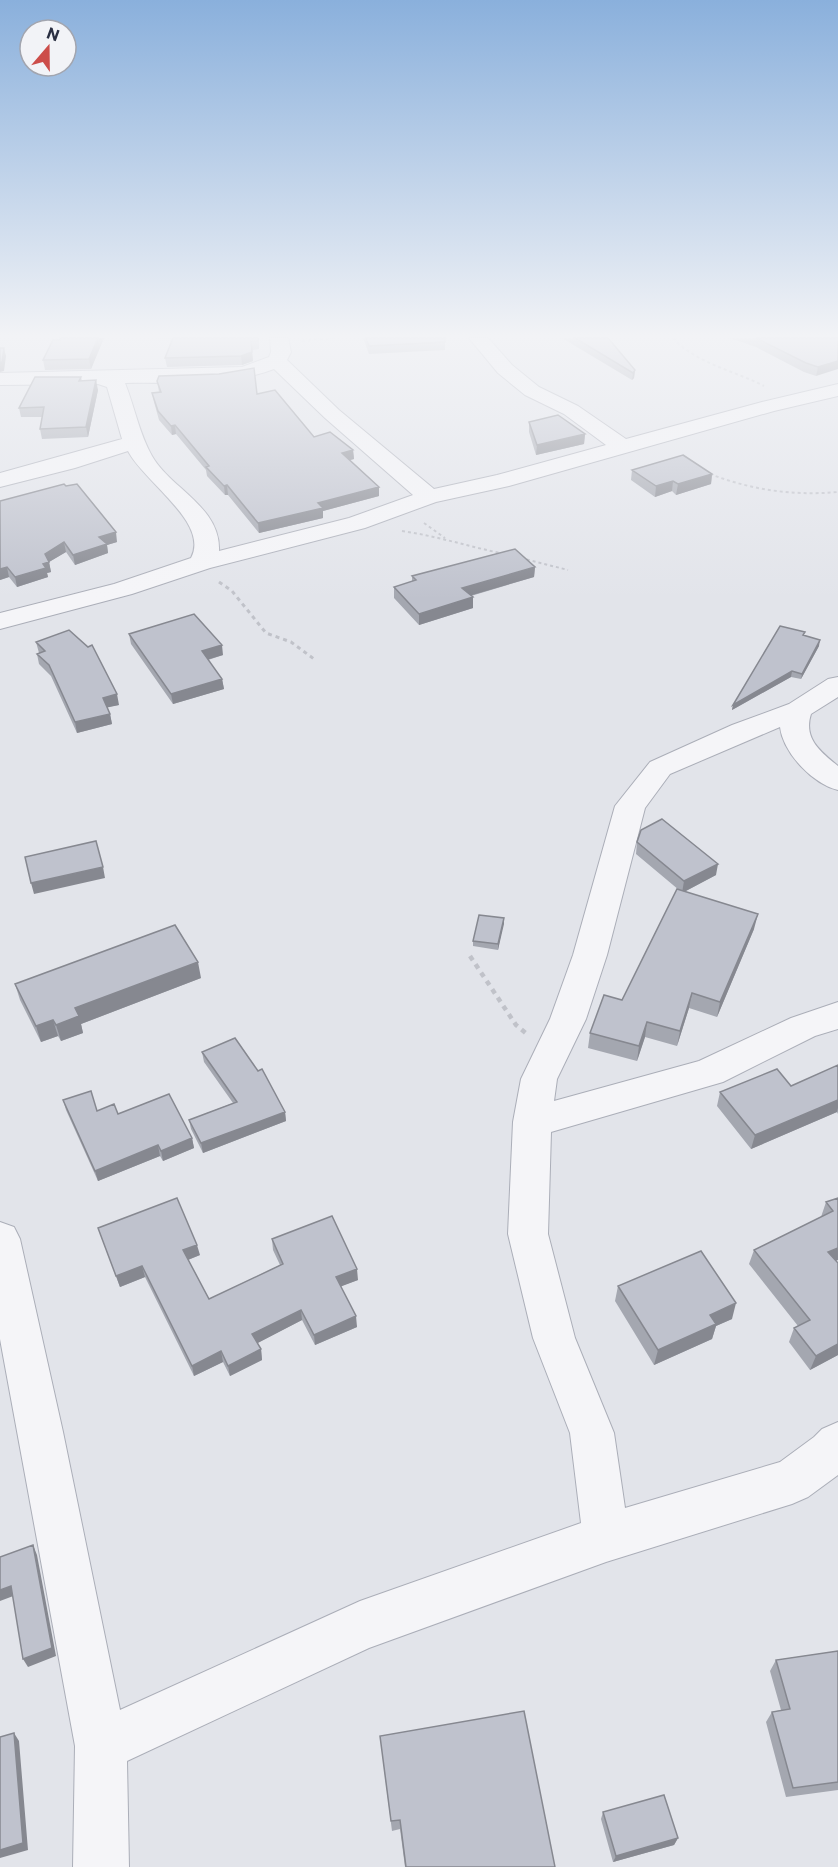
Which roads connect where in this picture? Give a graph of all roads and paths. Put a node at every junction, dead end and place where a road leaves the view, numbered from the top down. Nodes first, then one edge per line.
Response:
1 (129, 425) edge
2 (344, 425) edge
3 (592, 425) edge
4 (699, 425) edge
5 (134, 441) junction
6 (622, 446) junction
7 (0, 472) edge
8 (25, 472) junction
9 (707, 474) edge
10 (0, 480) edge
11 (838, 492) edge
12 (429, 497) junction
13 (354, 524) junction
14 (509, 555) edge
15 (518, 557) edge
16 (568, 570) dead end
17 (207, 572) junction
18 (0, 621) edge
19 (314, 659) dead end
20 (838, 684) edge
21 (799, 710) junction
22 (838, 781) edge
23 (470, 956) dead end
24 (838, 1015) edge
25 (550, 1055) junction
26 (532, 1122) junction
27 (0, 1239) edge
28 (6, 1296) edge
29 (838, 1444) edge
30 (606, 1538) junction
31 (100, 1746) junction
32 (101, 1867) edge

1 - 5 street
2 - 12 street
3 - 6 street
4 - 6 street
5 - 8 street
5 - 17 street
6 - 12 street
7 - 8 street
8 - 10 street
9 - 11 path
12 - 13 street
13 - 14 path
13 - 17 street
15 - 16 path
17 - 18 street
17 - 19 path
20 - 21 street
21 - 22 street
21 - 25 street
23 - 25 path
24 - 26 street
25 - 26 street
26 - 30 street
27 - 28 street
28 - 31 street
29 - 30 street
30 - 31 street
31 - 32 street

